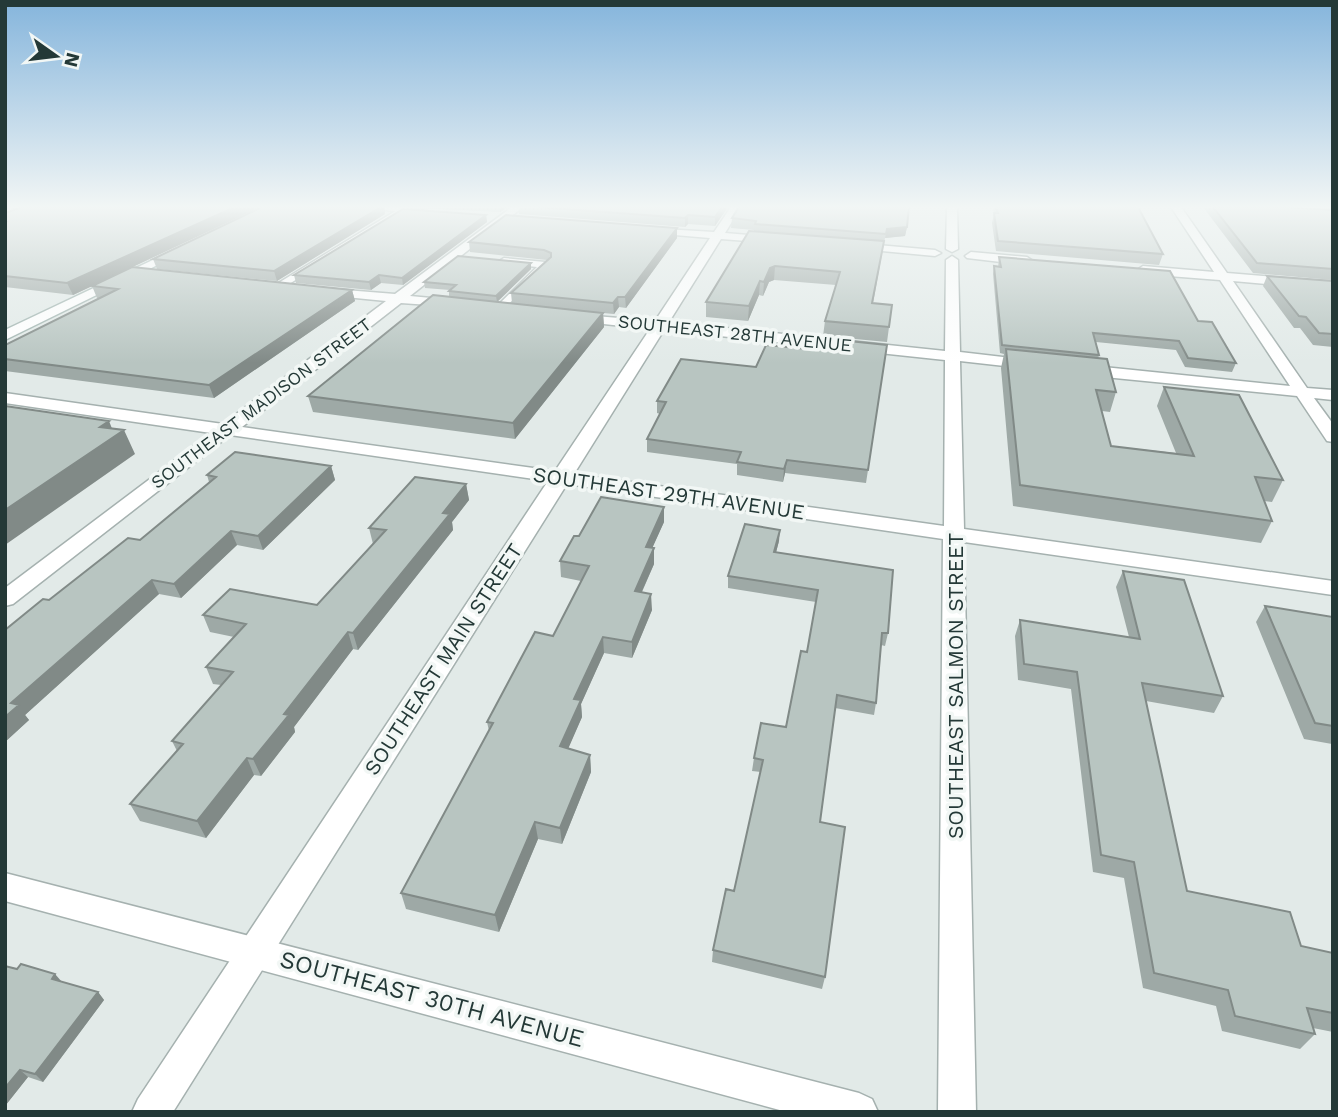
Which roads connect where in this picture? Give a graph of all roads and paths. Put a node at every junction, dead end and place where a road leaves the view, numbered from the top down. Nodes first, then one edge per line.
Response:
1 (163, 259) edge
2 (317, 259) edge
3 (449, 259) edge
4 (702, 259) edge
5 (953, 259) edge
6 (1015, 259) edge
7 (1211, 259) edge
8 (498, 260) edge
9 (1038, 261) edge
10 (1136, 269) edge
11 (136, 272) junction
12 (162, 275) edge
13 (1223, 276) junction
14 (271, 286) joint
15 (1333, 286) edge
16 (398, 299) junction
17 (487, 308) junction
18 (526, 312) edge
19 (567, 316) edge
20 (659, 326) junction
21 (5, 336) edge
22 (953, 356) junction
23 (1303, 392) junction
24 (1333, 396) edge
25 (5, 398) edge
26 (224, 431) junction
27 (1333, 437) edge
28 (560, 478) junction
29 (954, 534) junction
30 (1333, 588) edge
31 (5, 599) edge
32 (5, 887) edge
33 (253, 953) junction
34 (150, 1112) edge
35 (859, 1112) edge
36 (957, 1112) edge

1 - 11 street
2 - 14 lane
3 - 16 street, SOUTHEAST MADISON STREET
4 - 20 street, SOUTHEAST MAIN STREET
5 - 22 street, SOUTHEAST SALMON STREET
6 - 9 street
7 - 13 street
8 - 17 lane
10 - 13 street
11 - 12 street
11 - 21 street
13 - 15 street
13 - 23 street
14 - 16 street
16 - 17 street
16 - 26 street, SOUTHEAST MADISON STREET
17 - 18 street
19 - 20 street, SOUTHEAST 28TH AVENUE
20 - 22 street, SOUTHEAST 28TH AVENUE
20 - 28 street, SOUTHEAST MAIN STREET
22 - 23 street, SOUTHEAST 28TH AVENUE
22 - 29 street, SOUTHEAST SALMON STREET
23 - 24 street, SOUTHEAST 28TH AVENUE
23 - 27 street
25 - 26 street, SOUTHEAST 29TH AVENUE
26 - 28 street, SOUTHEAST 29TH AVENUE
26 - 31 street, SOUTHEAST MADISON STREET
28 - 29 street, SOUTHEAST 29TH AVENUE
28 - 33 street, SOUTHEAST MAIN STREET
29 - 30 street, SOUTHEAST 29TH AVENUE
29 - 36 street, SOUTHEAST SALMON STREET
32 - 33 street, SOUTHEAST 30TH AVENUE
33 - 34 street, SOUTHEAST MAIN STREET
33 - 35 street, SOUTHEAST 30TH AVENUE

